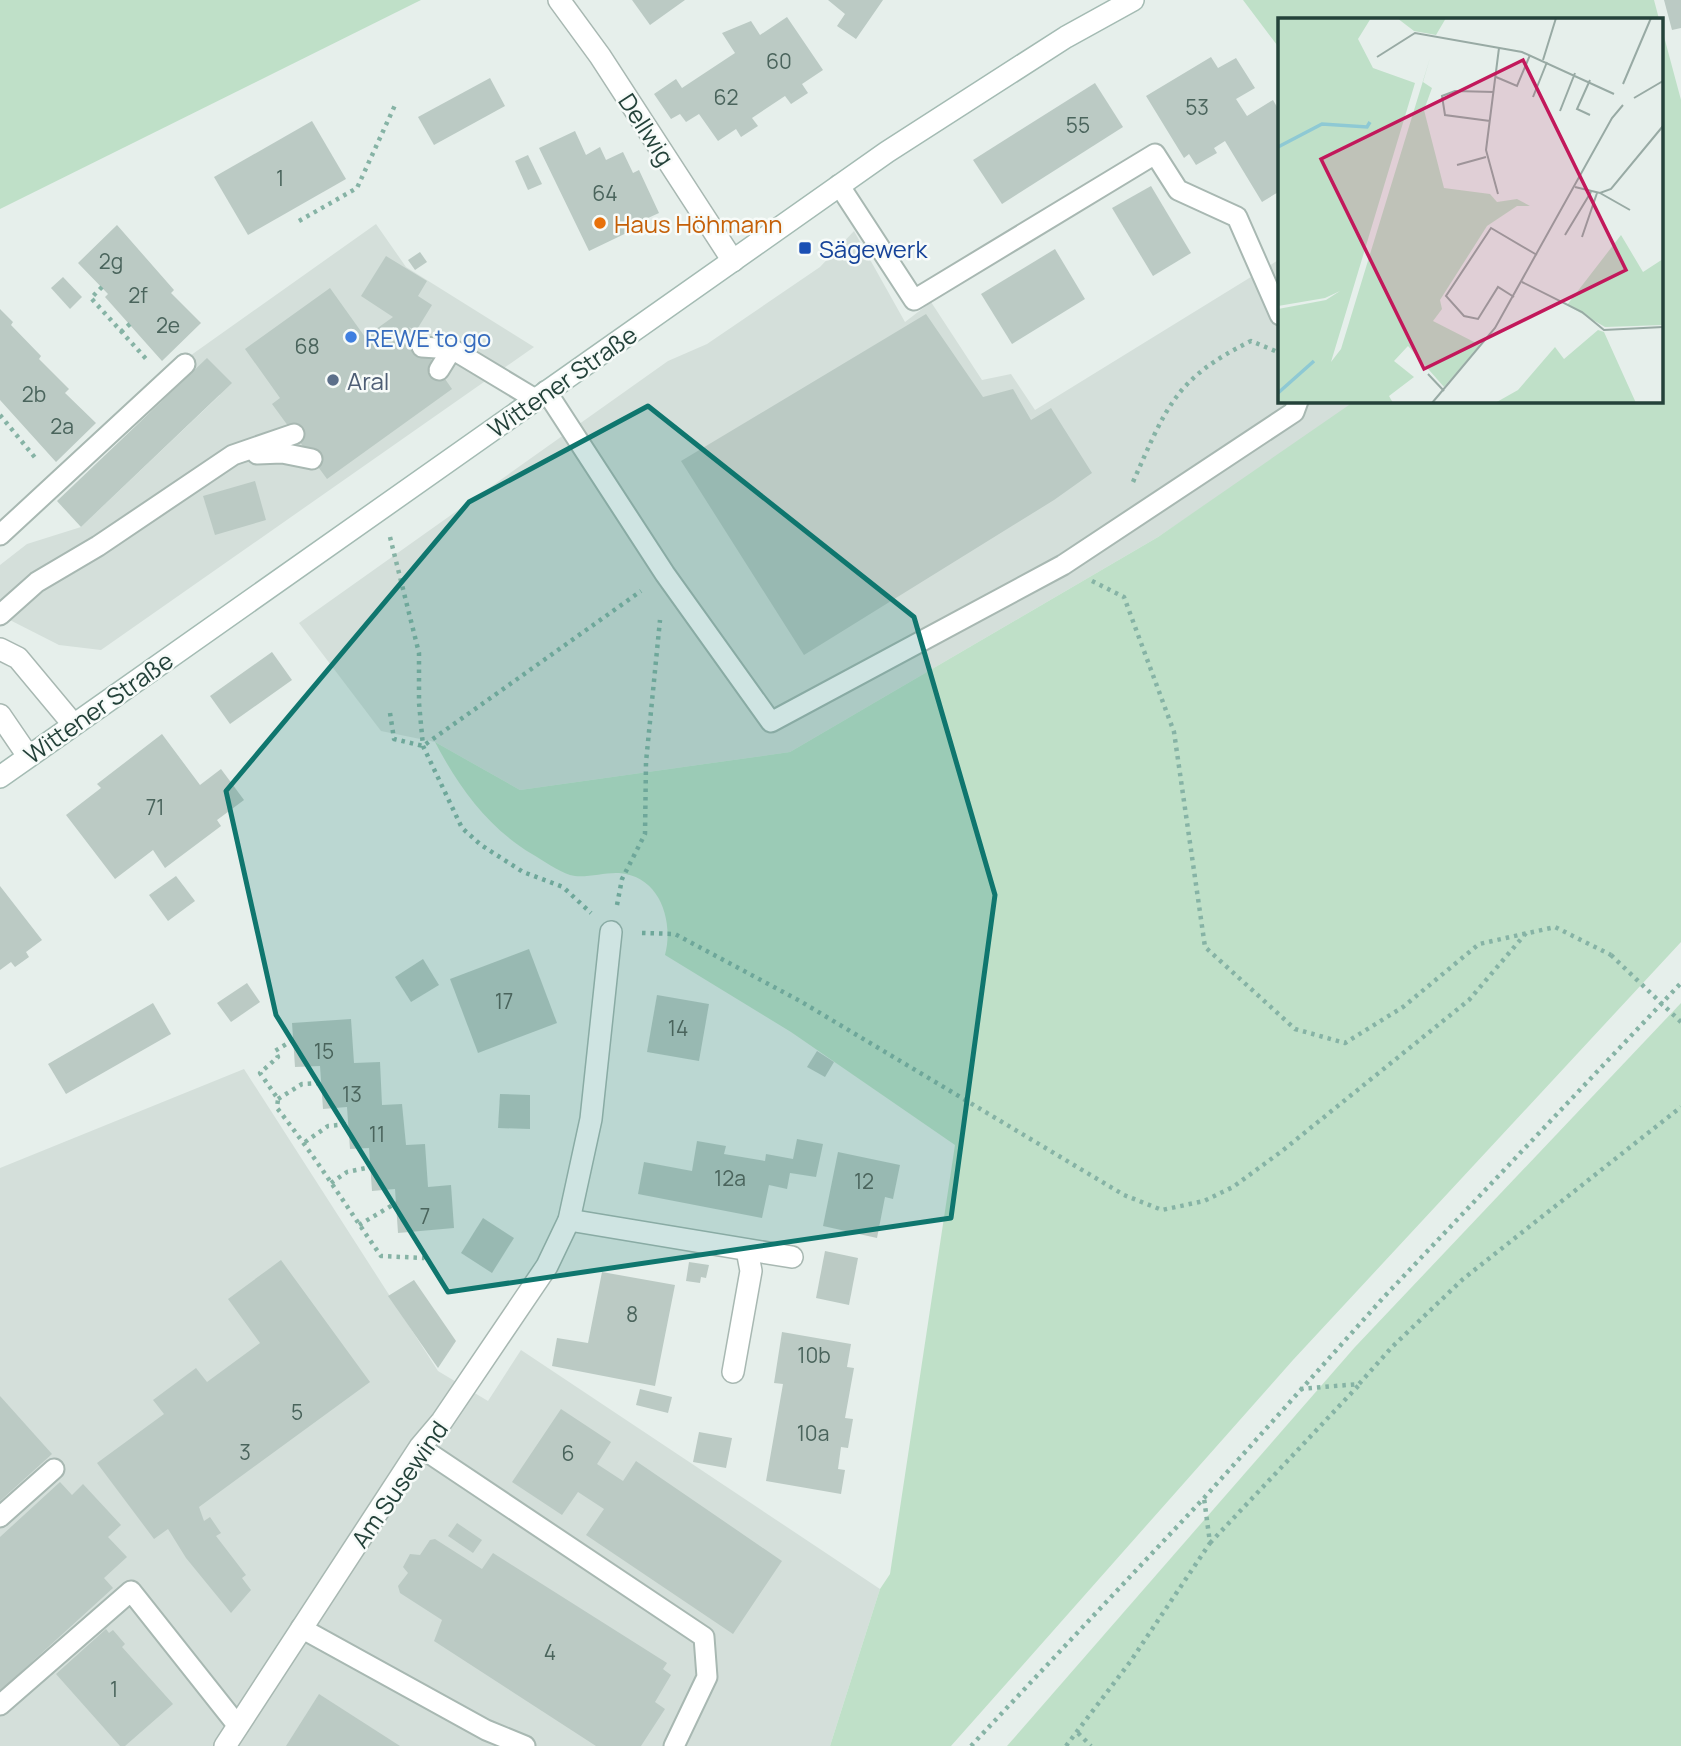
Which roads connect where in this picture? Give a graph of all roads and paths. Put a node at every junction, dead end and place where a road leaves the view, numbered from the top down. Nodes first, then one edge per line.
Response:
1 (559, 0) edge
2 (1133, 0) edge
3 (396, 103) dead end
4 (839, 185) junction
5 (299, 221) dead end
6 (733, 261) junction
7 (102, 287) dead end
8 (1278, 310) edge
9 (131, 323) dead end
10 (121, 332) junction
11 (422, 347) dead end
12 (452, 349) junction
13 (1278, 352) edge
14 (185, 364) dead end
15 (439, 370) dead end
16 (167, 381) junction
17 (540, 395) junction
18 (1298, 402) edge
19 (0, 415) edge
20 (294, 434) dead end
21 (233, 455) junction
22 (312, 459) dead end
23 (56, 483) junction
24 (1131, 487) dead end
25 (382, 508) junction
26 (0, 535) edge
27 (1063, 565) junction
28 (665, 574) junction
29 (0, 615) edge
30 (0, 649) edge
31 (390, 713) dead end
32 (0, 715) edge
33 (73, 724) junction
34 (423, 746) junction
35 (28, 756) junction
36 (0, 776) edge
37 (611, 932) junction
38 (1527, 932) junction
39 (1681, 984) edge
40 (1681, 1022) edge
41 (293, 1040) dead end
42 (321, 1083) dead end
43 (278, 1100) junction
44 (1681, 1107) edge
45 (348, 1124) dead end
46 (305, 1143) junction
47 (370, 1167) dead end
48 (331, 1183) junction
49 (396, 1203) dead end
50 (569, 1220) junction
51 (359, 1225) junction
52 (747, 1250) junction
53 (792, 1257) dead end
54 (427, 1262) dead end
55 (733, 1372) dead end
56 (1359, 1384) junction
57 (1299, 1389) junction
58 (420, 1447) junction
59 (54, 1469) dead end
60 (1204, 1498) junction
61 (0, 1517) edge
62 (1210, 1544) junction
63 (301, 1628) junction
64 (0, 1705) edge
65 (238, 1726) junction
66 (1078, 1733) junction
67 (225, 1746) edge
68 (524, 1746) edge
69 (674, 1746) edge
70 (971, 1746) edge
71 (1066, 1746) edge
72 (1091, 1746) edge

1 - 6 street, Dellwig
2 - 4 street, Wittener Straße
3 - 5 path
4 - 6 street, Wittener Straße
4 - 8 lane
6 - 17 street, Wittener Straße
7 - 10 path
9 - 10 path
10 - 16 path
11 - 12 lane
12 - 15 lane
12 - 17 lane
13 - 24 path
14 - 16 lane
16 - 23 lane
17 - 25 street, Wittener Straße
17 - 28 lane
18 - 27 lane
19 - 23 path
20 - 21 lane
21 - 22 lane
21 - 29 lane
23 - 26 lane
25 - 33 street, Wittener Straße
25 - 34 path
27 - 28 lane
27 - 38 path
28 - 34 path
28 - 37 path
30 - 33 street
31 - 34 path
32 - 35 street
33 - 35 street, Wittener Straße
34 - 37 path
35 - 36 street, Wittener Straße
37 - 38 path
37 - 50 street, Am Susewind
38 - 40 path, bridge
39 - 57 path
41 - 43 path
42 - 43 path
43 - 46 path
44 - 56 path
45 - 46 path
46 - 48 path
47 - 48 path
48 - 51 path
49 - 51 path
50 - 52 street
50 - 58 street, Am Susewind
51 - 54 path
52 - 53 street
52 - 55 street
56 - 57 path
56 - 62 path
57 - 60 path
58 - 63 street, Am Susewind
58 - 69 lane
59 - 61 lane
60 - 62 path
60 - 70 path
62 - 66 path
63 - 65 street, Am Susewind
63 - 68 lane
64 - 65 lane
65 - 67 street, Am Susewind
66 - 71 path
66 - 72 path

